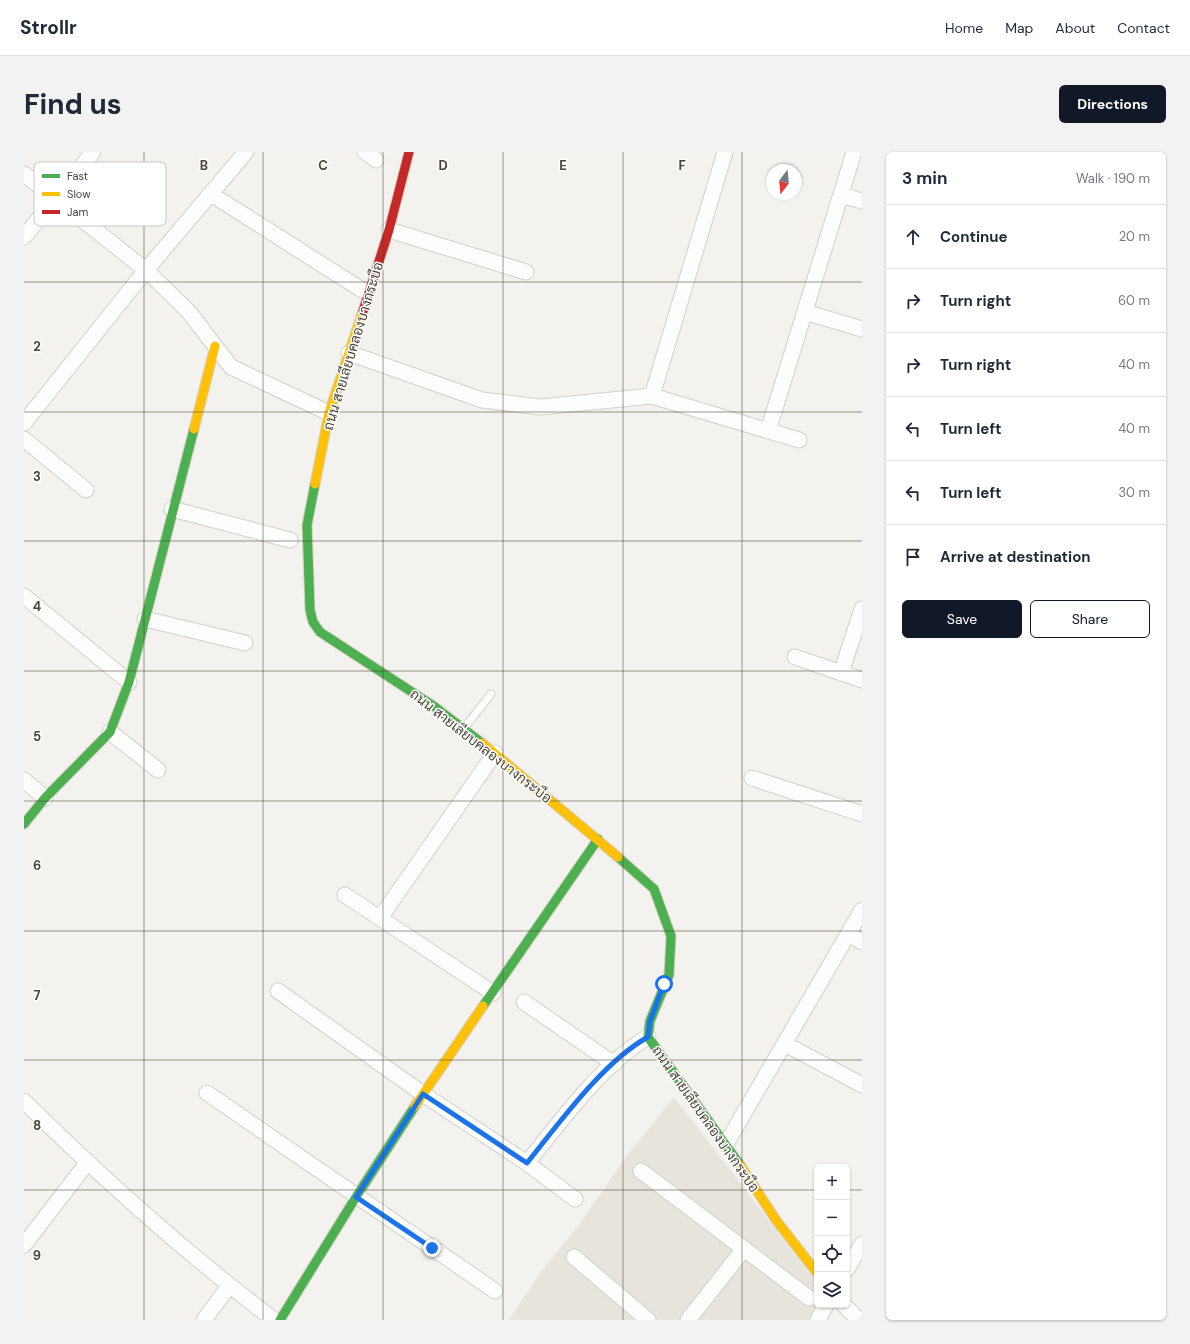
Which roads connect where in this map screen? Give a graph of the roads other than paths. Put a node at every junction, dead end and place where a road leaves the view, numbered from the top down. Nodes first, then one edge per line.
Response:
1 (93, 152) edge
2 (246, 152) edge
3 (409, 152) edge
4 (725, 152) edge
5 (854, 152) edge
6 (85, 162) edge
7 (24, 174) edge
8 (34, 183) edge
9 (212, 194) junction
10 (841, 195) junction
11 (862, 201) edge
12 (34, 225) edge
13 (88, 226) edge
14 (389, 230) junction
15 (24, 237) edge
16 (146, 270) junction
17 (526, 272) dead end
18 (362, 290) dead end
19 (805, 312) junction
20 (862, 329) edge
21 (216, 346) junction
22 (349, 353) junction
23 (652, 396) junction
24 (329, 413) junction
25 (24, 423) edge
26 (768, 431) junction
27 (24, 439) edge
28 (799, 440) dead end
29 (86, 490) dead end
30 (172, 509) junction
31 (290, 540) dead end
32 (24, 596) edge
33 (862, 609) edge
34 (145, 619) junction
35 (245, 643) dead end
36 (795, 657) dead end
37 (841, 673) junction
38 (862, 680) edge
39 (129, 682) junction
40 (491, 694) dead end
41 (464, 729) junction
42 (110, 732) junction
43 (495, 753) junction
44 (158, 770) dead end
45 (752, 778) dead end
46 (24, 780) edge
47 (45, 798) junction
48 (862, 814) edge
49 (24, 824) edge
50 (598, 839) junction
51 (345, 895) dead end
52 (862, 910) edge
53 (380, 918) junction
54 (848, 934) junction
55 (862, 942) edge
56 (278, 991) dead end
57 (493, 993) junction
58 (524, 1002) dead end
59 (648, 1037) junction
60 (784, 1044) junction
61 (614, 1064) junction
62 (862, 1085) edge
63 (207, 1093) dead end
64 (423, 1094) junction
65 (24, 1101) edge
66 (726, 1144) junction
67 (87, 1163) junction
68 (527, 1163) junction
69 (641, 1171) dead end
70 (356, 1197) junction
71 (575, 1199) dead end
72 (862, 1244) edge
73 (24, 1245) edge
74 (744, 1249) junction
75 (574, 1257) dead end
76 (850, 1264) edge
77 (816, 1272) edge
78 (229, 1286) junction
79 (495, 1291) dead end
80 (809, 1298) dead end
81 (824, 1308) edge
82 (847, 1308) edge
83 (204, 1320) edge
84 (274, 1320) edge
85 (280, 1320) edge
86 (648, 1320) edge
87 (688, 1320) edge
88 (818, 1320) edge
89 (859, 1320) edge

1 - 6 street
2 - 9 street
3 - 14 street, ถนน สายเลียบคลองบางกระบือ
4 - 23 street
5 - 10 street
7 - 8 street
9 - 16 street
9 - 18 street
10 - 11 street
10 - 19 street
12 - 15 street
13 - 16 street
14 - 17 street
14 - 22 street, ถนน สายเลียบคลองบางกระบือ
16 - 21 street
16 - 25 street
19 - 20 street
19 - 26 street
21 - 24 street
21 - 30 street
22 - 23 street
22 - 24 street, ถนน สายเลียบคลองบางกระบือ
23 - 26 street
24 - 41 street, ถนน สายเลียบคลองบางกระบือ
26 - 28 street
27 - 29 street
30 - 31 street
30 - 34 street
32 - 39 street
33 - 37 street
34 - 35 street
34 - 39 street
36 - 37 street
37 - 38 street
39 - 42 street
40 - 41 lane
41 - 43 street, ถนน สายเลียบคลองบางกระบือ
42 - 44 street
42 - 47 street
43 - 50 street, ถนน สายเลียบคลองบางกระบือ
43 - 53 street
45 - 48 street
46 - 47 street
47 - 49 street
50 - 57 street
50 - 59 street, ถนน สายเลียบคลองบางกระบือ
51 - 53 street
52 - 54 street
53 - 57 street
54 - 55 street
54 - 60 street
56 - 64 street
57 - 64 street
58 - 61 street
59 - 61 street
59 - 66 street, ถนน สายเลียบคลองบางกระบือ
60 - 62 street
60 - 66 street
61 - 68 street
63 - 70 street
64 - 68 street
64 - 70 street
65 - 67 street
66 - 77 street, ถนน สายเลียบคลองบางกระบือ
67 - 73 street
67 - 78 street
68 - 71 street
69 - 74 street
70 - 79 street
70 - 85 street
72 - 76 street
74 - 80 street
74 - 87 street
75 - 86 street
78 - 83 street
78 - 84 street
81 - 88 street
82 - 89 street

